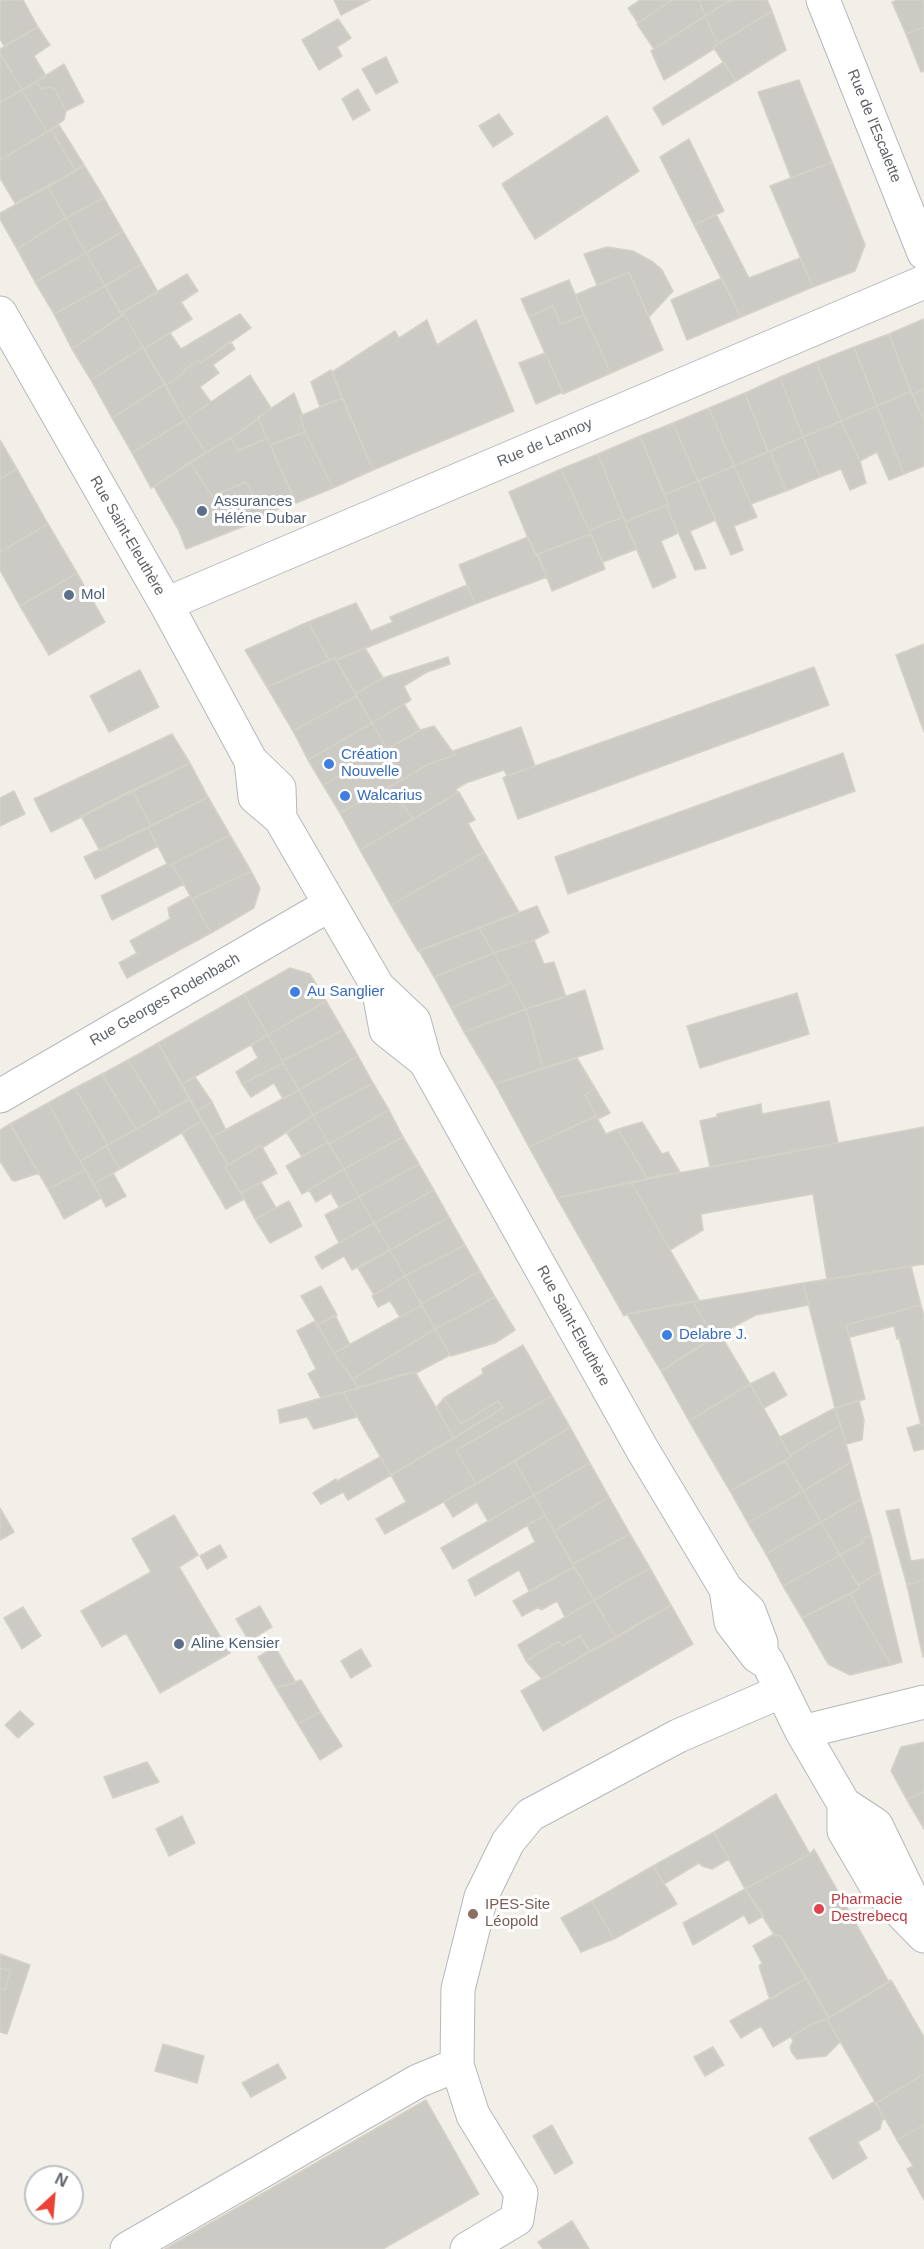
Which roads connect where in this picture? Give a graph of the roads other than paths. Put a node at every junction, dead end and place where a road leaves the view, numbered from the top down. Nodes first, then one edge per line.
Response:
1 (823, 0) edge
2 (924, 253) edge
3 (924, 282) edge
4 (0, 313) edge
5 (166, 604) junction
6 (329, 905) junction
7 (0, 1096) edge
8 (775, 1677) junction
9 (924, 1702) edge
10 (802, 1732) junction
11 (924, 1936) edge
12 (457, 2065) junction
13 (127, 2249) edge
14 (467, 2249) edge

1 - 2 street, Rue de l'Escalette
3 - 5 street, Rue de Lannoy
4 - 5 street, Rue Saint-Eleuthère
5 - 6 street, Rue Saint-Eleuthère
6 - 7 street, Rue Georges Rodenbach
6 - 8 street, Rue Saint-Eleuthère
8 - 10 street, Rue Saint-Eleuthère
8 - 12 street
9 - 10 street
10 - 11 street, Rue Saint-Eleuthère
12 - 13 street
12 - 14 street

